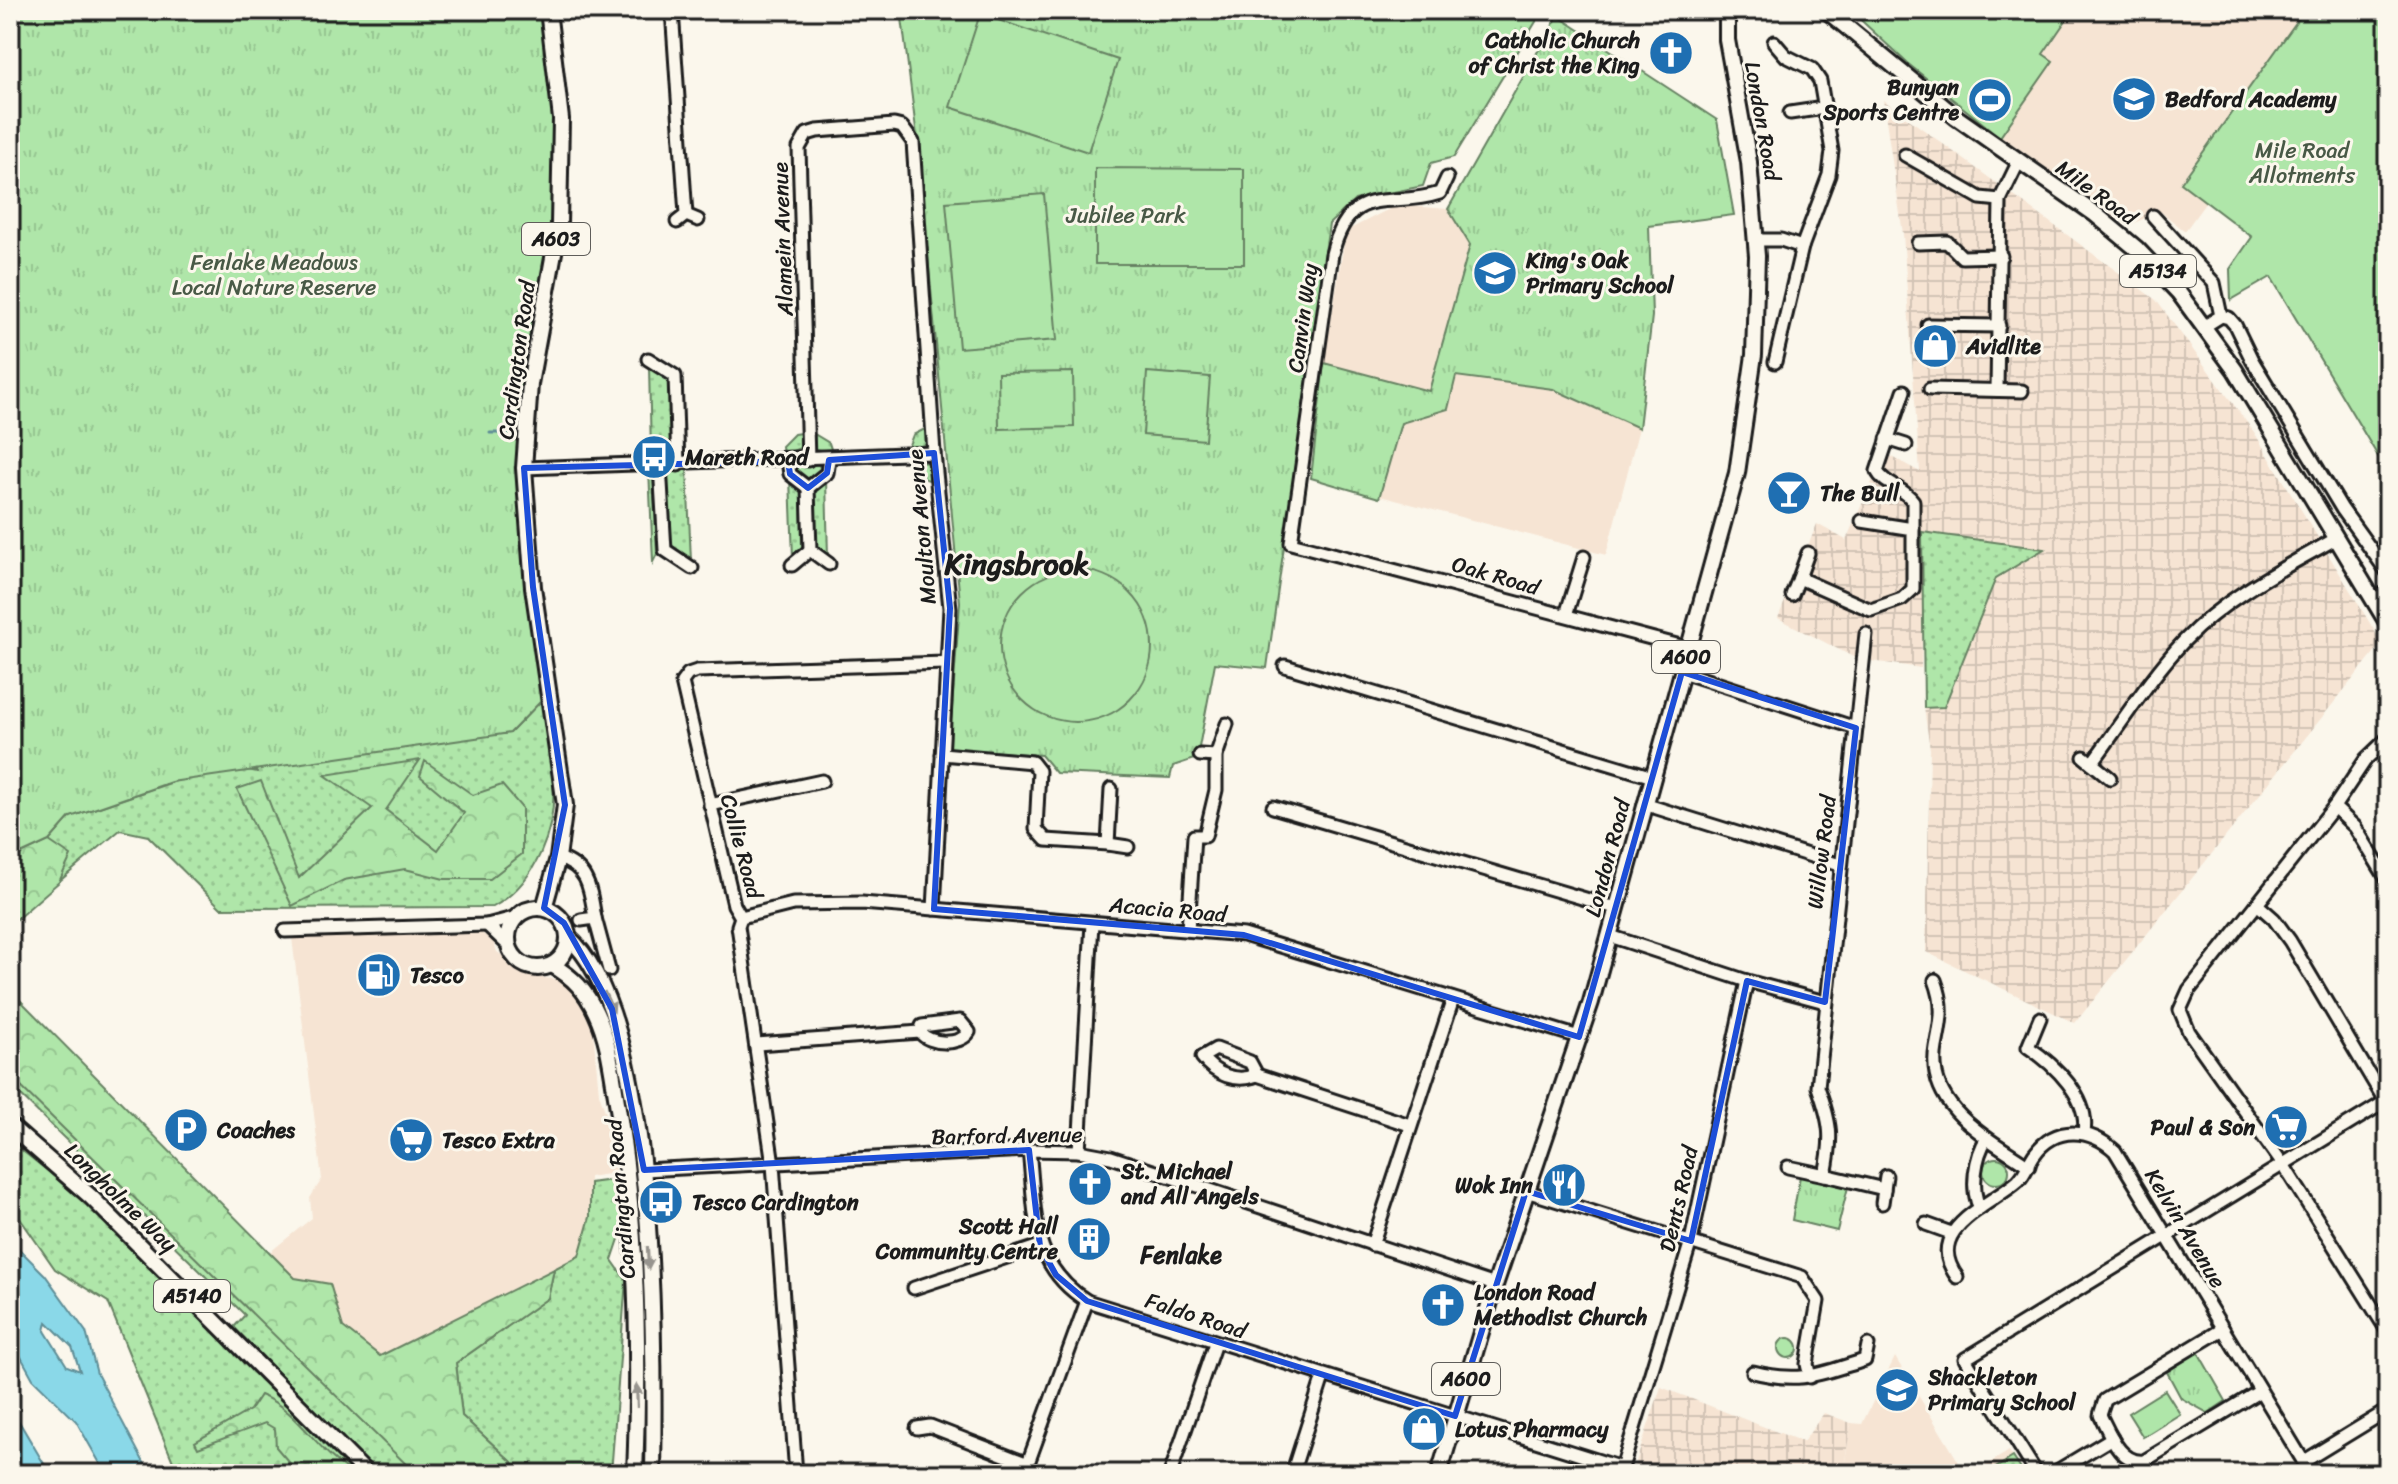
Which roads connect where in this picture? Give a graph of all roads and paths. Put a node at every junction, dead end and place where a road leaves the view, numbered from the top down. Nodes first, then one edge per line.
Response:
1 (548, 10) edge
2 (672, 10) edge
3 (1727, 10) edge
4 (1826, 10) edge
5 (1774, 42) dead end
6 (1824, 108) junction
7 (1790, 113) dead end
8 (913, 142) joint
9 (1905, 155) dead end
10 (2018, 163) junction
11 (1447, 178) dead end
12 (2000, 200) junction
13 (2153, 216) dead end
14 (687, 219) dead end
15 (1757, 240) junction
16 (1918, 243) dead end
17 (1802, 247) junction
18 (2001, 256) junction
19 (2221, 316) junction
20 (1928, 325) dead end
21 (1999, 326) junction
22 (2205, 326) junction
23 (648, 359) dead end
24 (1775, 362) dead end
25 (1930, 389) dead end
26 (1997, 390) junction
27 (1904, 391) dead end
28 (2022, 391) dead end
29 (1887, 439) junction
30 (1906, 445) dead end
31 (934, 453) junction
32 (808, 460) junction
33 (829, 460) junction
34 (788, 461) junction
35 (660, 465) junction
36 (678, 465) junction
37 (524, 468) junction
38 (808, 488) junction
39 (1862, 521) dead end
40 (1913, 529) junction
41 (2337, 538) junction
42 (1291, 543) joint
43 (810, 550) junction
44 (1808, 553) dead end
45 (1584, 557) dead end
46 (829, 564) dead end
47 (792, 565) dead end
48 (692, 568) dead end
49 (2388, 573) edge
50 (1799, 578) junction
51 (2388, 591) edge
52 (1792, 595) dead end
53 (2374, 600) junction
54 (1566, 615) junction
55 (2388, 624) edge
56 (1866, 634) dead end
57 (1688, 648) junction
58 (945, 663) junction
59 (1285, 666) dead end
60 (1682, 672) junction
61 (1227, 724) dead end
62 (1856, 728) junction
63 (2388, 738) edge
64 (942, 754) junction
65 (1200, 755) dead end
66 (1216, 756) junction
67 (1653, 777) junction
68 (2110, 778) dead end
69 (822, 781) dead end
70 (1111, 789) dead end
71 (1644, 804) junction
72 (710, 805) junction
73 (1273, 807) dead end
74 (2334, 807) junction
75 (1108, 844) junction
76 (1128, 847) dead end
77 (558, 858) junction
78 (1840, 865) junction
79 (552, 877) junction
80 (2388, 881) edge
81 (2257, 904) junction
82 (544, 908) junction
83 (1616, 908) junction
84 (934, 909) junction
85 (520, 915) junction
86 (741, 917) junction
87 (595, 918) junction
88 (581, 920) dead end
89 (1092, 923) junction
90 (487, 925) junction
91 (1188, 930) junction
92 (285, 931) dead end
93 (1610, 936) junction
94 (568, 937) junction
95 (509, 946) junction
96 (552, 965) junction
97 (609, 970) dead end
98 (1935, 980) dead end
99 (1747, 981) junction
100 (1453, 999) junction
101 (1825, 1002) junction
102 (2040, 1018) dead end
103 (920, 1032) dead end
104 (1579, 1037) junction
105 (757, 1044) junction
106 (1257, 1075) dead end
107 (2387, 1103) edge
108 (1410, 1125) junction
109 (10, 1126) edge
110 (2084, 1132) junction
111 (1987, 1138) junction
112 (1029, 1150) junction
113 (1079, 1151) junction
114 (773, 1164) junction
115 (2029, 1166) junction
116 (2284, 1166) junction
117 (1788, 1167) dead end
118 (644, 1170) junction
119 (1825, 1175) junction
120 (1886, 1176) dead end
121 (1884, 1189) junction
122 (1526, 1191) junction
123 (1882, 1203) dead end
124 (1980, 1208) junction
125 (1926, 1224) dead end
126 (1951, 1233) junction
127 (2167, 1235) junction
128 (1691, 1241) junction
129 (1372, 1245) junction
130 (1040, 1246) junction
131 (1957, 1277) dead end
132 (1495, 1285) junction
133 (914, 1288) dead end
134 (1087, 1301) junction
135 (2223, 1329) junction
136 (2388, 1332) edge
137 (1215, 1343) junction
138 (1868, 1345) dead end
139 (1753, 1372) dead end
140 (1323, 1377) junction
141 (1810, 1377) junction
142 (2260, 1391) junction
143 (2388, 1410) edge
144 (1455, 1416) junction
145 (917, 1428) dead end
146 (2112, 1438) junction
147 (2303, 1462) junction
148 (1622, 1468) joint
149 (1026, 1469) edge
150 (367, 1474) edge
151 (635, 1474) edge
152 (653, 1474) edge
153 (796, 1474) edge
154 (1170, 1474) edge
155 (1292, 1474) edge
156 (1439, 1474) edge
157 (2037, 1474) edge
158 (2053, 1474) edge
159 (2311, 1474) edge

1 - 37 main road, Cardington Road / A603
2 - 14 street
3 - 15 main road, London Road / A600
4 - 10 main road, Mile Road / A5134
5 - 6 street, London Road
6 - 7 street, London Road
6 - 17 street, London Road
8 - 31 street, Moulton Avenue
8 - 32 street, Alamein Avenue
9 - 12 street
10 - 12 street
10 - 22 main road, Mile Road / A5134
11 - 42 street, Canvin Way
12 - 18 street
13 - 19 street
15 - 17 street
15 - 57 main road, London Road / A600
16 - 18 street
17 - 24 street, London Road
18 - 21 street
19 - 22 street
19 - 49 street
20 - 21 street
21 - 26 street
22 - 41 main road, Mile Road / A5134
23 - 36 street
25 - 26 street
26 - 28 street
27 - 29 street
29 - 30 street
29 - 40 street
31 - 33 street
31 - 58 street, Moulton Avenue
32 - 33 street
32 - 34 street
33 - 38 street
34 - 36 street
34 - 38 street
35 - 36 street
35 - 37 street
35 - 48 street
37 - 77 main road, Cardington Road / A603
38 - 43 street
39 - 40 street
40 - 50 street
41 - 53 main road, Mile Road / A5134
41 - 68 street
42 - 54 street, Oak Road
43 - 46 street
43 - 47 street
44 - 50 street
45 - 54 street
50 - 52 street
51 - 53 street
53 - 55 main road, Mile Road / A5134
54 - 57 street, Oak Road
56 - 62 street, Willow Road
57 - 60 main road, London Road / A600
58 - 64 street, Moulton Avenue
58 - 72 street, Collie Road
59 - 67 street
60 - 62 street
60 - 67 main road, London Road / A600
61 - 66 street
62 - 78 street, Willow Road
63 - 74 street
64 - 75 street
64 - 84 street, Moulton Avenue
65 - 66 street
66 - 91 street
67 - 71 main road, London Road / A600
69 - 72 street
70 - 75 street
71 - 78 street
71 - 83 main road, London Road / A600
72 - 86 street, Collie Road
73 - 83 street
74 - 80 street
74 - 81 street
75 - 76 street
77 - 79 main road, Cardington Road / A603
77 - 87 street
78 - 101 street, Willow Road
79 - 82 main road, Cardington Road / A603
79 - 85 main road, Cardington Road / A603
81 - 107 street
81 - 116 street
82 - 85 main road
82 - 94 main road
83 - 93 main road, London Road / A600
84 - 86 street, Acacia Road
84 - 89 street, Acacia Road
85 - 90 street
85 - 95 main road
86 - 105 street, Collie Road
87 - 88 street
87 - 97 street
89 - 91 street, Acacia Road
89 - 113 street
90 - 92 street
90 - 95 street
91 - 100 street, Acacia Road
93 - 99 street
93 - 104 main road, London Road / A600
94 - 96 main road
94 -> 118 main road, Cardington Road
95 - 96 main road
151 -> 96 main road, Cardington Road
98 - 111 street
99 - 101 street
99 - 128 street, Dents Road
100 - 104 street, Acacia Road
100 - 108 street
101 - 119 street, Willow Road
102 - 110 street
103 - 105 street
104 - 122 main road, London Road / A600
105 - 114 street, Collie Road
106 - 108 street
107 - 116 street
108 - 129 street
109 - 150 main road, Longholme Way / A5140
110 - 115 street
110 - 127 street, Kelvin Avenue
111 - 115 street
111 - 124 street
112 - 113 street, Barford Avenue
112 - 114 street, Barford Avenue
112 - 130 street, Faldo Road
113 - 129 street, Barford Avenue
114 - 118 street, Barford Avenue
114 - 153 street, Collie Road
115 - 124 street
116 - 127 street
116 - 136 street
117 - 119 street
118 -> 152 main road, Cardington Road
119 - 121 street
120 - 121 street
121 - 123 street
122 - 128 street
122 - 132 main road, London Road / A600
124 - 126 street
125 - 126 street
126 - 131 street
127 - 135 street, Kelvin Avenue
127 - 157 street
128 - 141 street
128 - 148 street, Dents Road
129 - 132 street, Barford Avenue
130 - 133 street
130 - 134 street, Faldo Road
132 - 144 main road, London Road / A600
134 - 137 street, Faldo Road
134 - 149 street
135 - 142 street, Kelvin Avenue
135 - 146 street
137 - 140 street, Faldo Road
137 - 154 street
138 - 141 street
139 - 141 street
140 - 144 street, Faldo Road
140 - 155 street
142 - 146 street
142 - 147 street, Kelvin Avenue
143 - 147 street
144 - 148 street, Faldo Road
144 - 156 main road, London Road / A600
145 - 149 street
146 - 158 street
147 - 159 street, Kelvin Avenue

